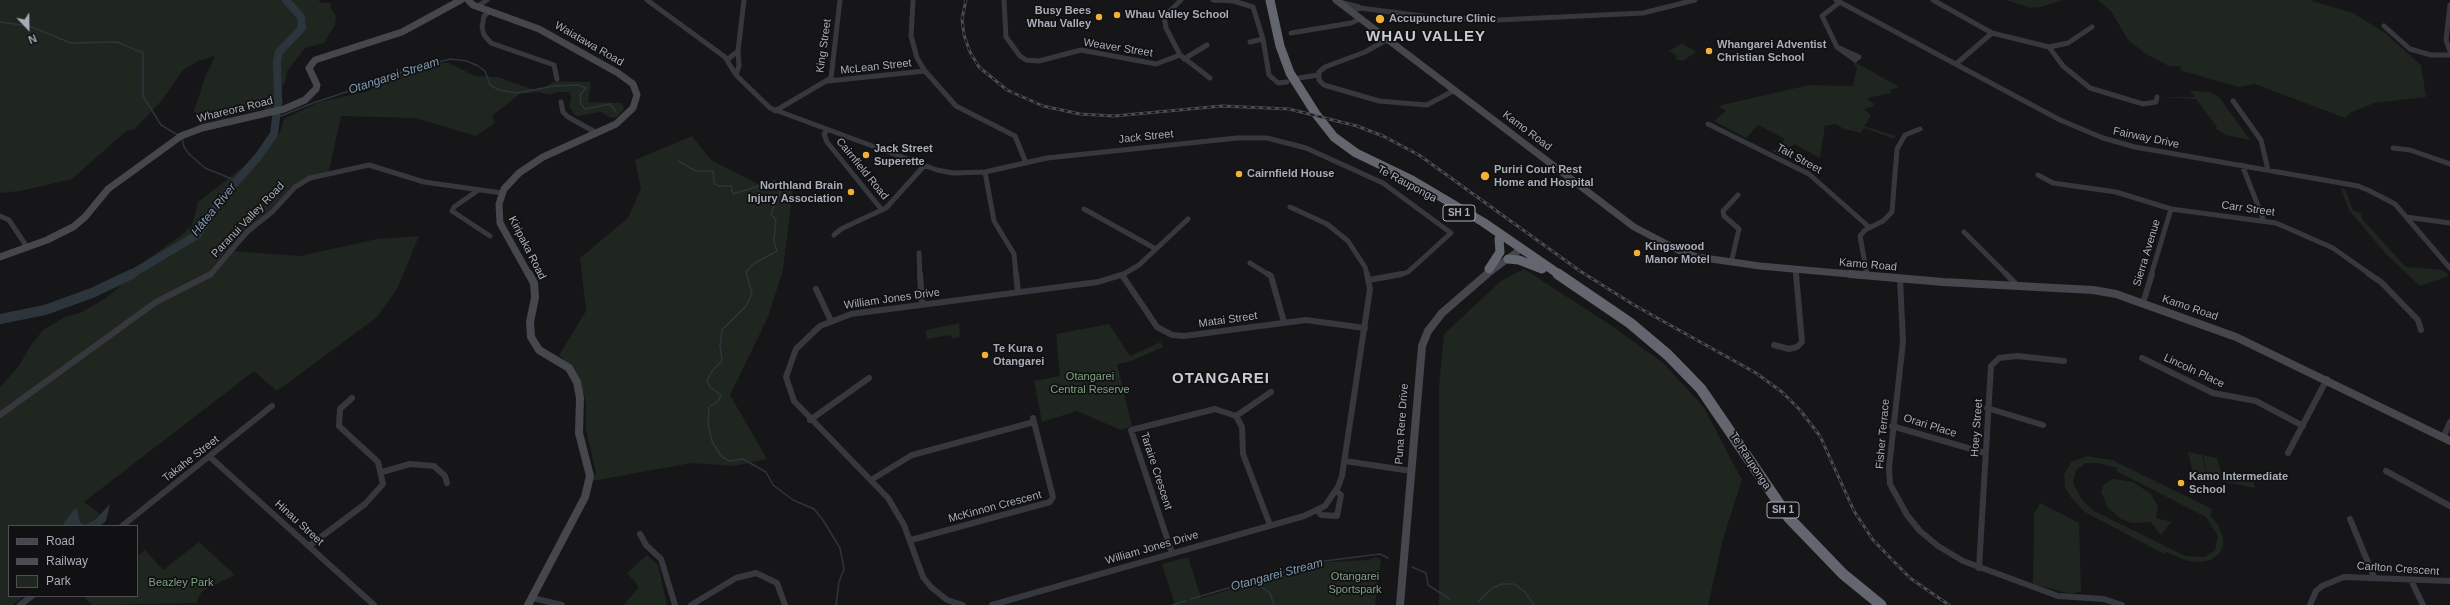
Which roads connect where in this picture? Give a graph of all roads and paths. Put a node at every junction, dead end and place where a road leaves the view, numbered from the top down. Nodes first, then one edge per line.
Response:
1 (461, 0) edge
2 (468, 0) edge
3 (487, 0) edge
4 (647, 0) edge
5 (744, 0) edge
6 (840, 0) edge
7 (912, 0) edge
8 (1004, 0) edge
9 (1181, 0) edge
10 (1213, 0) edge
11 (1269, 0) edge
12 (1695, 0) edge
13 (1933, 0) edge
14 (1337, 1) edge
15 (1838, 1) edge
16 (478, 6) junction
17 (2450, 6) edge
18 (1366, 8) junction
19 (490, 11) junction
20 (1350, 11) junction
21 (1360, 19) junction
22 (2384, 26) dead end
23 (2092, 27) dead end
24 (1291, 33) dead end
25 (1992, 33) junction
26 (1263, 39) junction
27 (1388, 40) junction
28 (1250, 42) dead end
29 (1207, 45) dead end
30 (1837, 47) dead end
31 (2049, 47) junction
32 (2450, 51) edge
33 (739, 52) junction
34 (2450, 55) edge
35 (1182, 57) junction
36 (728, 60) junction
37 (1956, 64) junction
38 (925, 71) junction
39 (736, 75) junction
40 (1318, 75) junction
41 (1210, 78) dead end
42 (557, 79) dead end
43 (828, 81) junction
44 (1294, 81) junction
45 (1455, 90) junction
46 (2157, 97) dead end
47 (561, 102) dead end
48 (2232, 102) dead end
49 (775, 110) junction
50 (1708, 124) dead end
51 (1920, 129) dead end
52 (827, 130) junction
53 (597, 133) junction
54 (2393, 148) dead end
55 (1026, 163) junction
56 (2450, 164) edge
57 (2242, 165) junction
58 (924, 166) junction
59 (2268, 170) junction
60 (985, 172) junction
61 (2038, 176) dead end
62 (477, 191) junction
63 (502, 193) junction
64 (1738, 195) dead end
65 (1290, 207) dead end
66 (1084, 209) dead end
67 (2171, 209) junction
68 (882, 210) junction
69 (0, 216) edge
70 (2406, 217) junction
71 (1188, 219) dead end
72 (2264, 221) junction
73 (2450, 223) edge
74 (1869, 227) junction
75 (1964, 232) dead end
76 (834, 235) dead end
77 (490, 236) dead end
78 (1499, 239) junction
79 (27, 247) junction
80 (1156, 249) junction
81 (1517, 249) junction
82 (919, 254) dead end
83 (0, 256) edge
84 (1508, 259) junction
85 (1250, 263) dead end
86 (1732, 263) junction
87 (2450, 268) edge
88 (1542, 269) junction
89 (1796, 270) junction
90 (1489, 271) junction
91 (1122, 275) junction
92 (1867, 276) junction
93 (1900, 279) junction
94 (1369, 280) junction
95 (2018, 286) junction
96 (816, 289) dead end
97 (1018, 292) junction
98 (2143, 303) junction
99 (922, 304) junction
100 (831, 321) junction
101 (1284, 322) junction
102 (1365, 328) junction
103 (2422, 330) dead end
104 (1638, 331) junction
105 (1774, 345) dead end
106 (2142, 358) dead end
107 (2064, 361) dead end
108 (869, 378) dead end
109 (2327, 379) junction
110 (1271, 392) dead end
111 (352, 398) dead end
112 (272, 406) dead end
113 (1987, 408) junction
114 (0, 415) edge
115 (1236, 416) junction
116 (810, 420) junction
117 (2450, 422) edge
118 (2043, 425) dead end
119 (1892, 426) junction
120 (2303, 426) junction
121 (2446, 440) edge
122 (2288, 452) dead end
123 (1985, 453) junction
124 (210, 457) junction
125 (1345, 461) junction
126 (1411, 471) junction
127 (2386, 471) dead end
128 (382, 472) junction
129 (871, 480) junction
130 (447, 483) dead end
131 (1337, 490) junction
132 (2450, 506) edge
133 (1318, 511) junction
134 (2350, 519) dead end
135 (123, 525) edge
136 (1270, 525) junction
137 (640, 534) dead end
138 (910, 540) junction
139 (309, 546) junction
140 (1172, 553) junction
141 (1979, 568) junction
142 (2374, 576) junction
143 (2411, 580) junction
144 (2450, 581) edge
145 (31, 597) edge
146 (530, 602) edge
147 (20, 605) edge
148 (374, 605) edge
149 (562, 605) edge
150 (675, 605) edge
151 (691, 605) edge
152 (785, 605) edge
153 (963, 605) edge
154 (992, 605) edge
155 (1400, 605) edge
156 (1881, 605) edge
157 (2122, 605) edge
158 (2310, 605) edge
159 (2423, 605) edge

1 - 79 main road, Whareora Road
2 - 16 main road, Waiatawa Road
3 - 16 street
4 - 36 street, Cairnfield Road
5 - 33 street
6 - 43 street, King Street
7 - 38 street
8 - 35 street, Weaver Street
9 - 35 street
10 - 26 street
11 - 44 highway, Te Rauponga / SH 1
12 - 18 street
13 - 25 street
14 - 18 street
14 - 20 main road, Kamo Road
15 - 30 street
15 - 37 street, Fairway Drive
16 - 19 main road, Waiatawa Road
17 - 32 street
18 - 20 street
19 - 42 street
19 - 53 main road, Waiatawa Road
20 - 21 main road, Kamo Road
21 - 24 street
21 - 27 main road, Kamo Road
22 - 34 street
23 - 31 street
25 - 31 street
25 - 37 street
26 - 28 street
26 - 44 street
27 - 40 street
27 - 45 main road, Kamo Road
29 - 35 street, Weaver Street
31 - 46 street
33 - 36 street
33 - 39 street
35 - 41 street
36 - 39 street, Cairnfield Road
37 - 57 street, Fairway Drive
38 - 43 street, McLean Street
38 - 55 street
39 - 49 street, Cairnfield Road
40 - 44 street
40 - 45 street
43 - 49 street, King Street
44 - 78 highway, Te Rauponga / SH 1
44 - 81 highway, Te Rauponga / SH 1
45 - 86 main road, Kamo Road
47 - 53 street
48 - 59 street
49 - 52 street, Cairnfield Road
50 - 74 street, Tait Street
51 - 74 street
52 - 58 street, Jack Street
52 - 68 street, Cairnfield Road
53 - 63 main road, Kiripaka Road
54 - 56 street
55 - 60 street, Jack Street
55 - 94 street, Jack Street
57 - 59 street, Fairway Drive
57 - 72 street
58 - 60 street, Jack Street
58 - 68 street
59 - 70 street, Fairway Drive
60 - 97 street
61 - 67 street, Carr Street
62 - 63 street, Paranui Valley Road
62 - 77 street
62 - 114 street, Paranui Valley Road
63 - 146 main road, Kiripaka Road
64 - 86 street
65 - 94 street, William Jones Drive
66 - 80 street
67 - 72 street, Carr Street
67 - 98 street, Sierra Avenue
68 - 76 street
69 - 79 street
70 - 73 street
70 - 87 street, Fairway Drive
71 - 80 street, William Jones Drive
72 - 103 street, Carr Street
74 - 92 street
75 - 95 street
78 - 81 highway, Te Rauponga / SH 1
78 - 90 highway
79 - 83 main road, Whareora Road
80 - 91 street, William Jones Drive
81 - 84 main road, Puna Rere Drive
81 - 88 highway, Te Rauponga / SH 1
81 - 90 main road, Puna Rere Drive
81 - 104 highway, Te Rauponga / SH 1
82 - 99 street
84 - 88 highway
84 - 90 main road, Puna Rere Drive
85 - 101 street
86 - 89 main road, Kamo Road
88 - 104 highway, Te Rauponga / SH 1
89 - 92 main road, Kamo Road
89 - 105 street
90 - 126 main road, Puna Rere Drive
91 - 97 street, William Jones Drive
91 - 101 street, Matai Street
92 - 93 main road, Kamo Road
93 - 95 main road, Kamo Road
93 - 119 street, Fisher Terrace
94 - 102 street, William Jones Drive
95 - 98 main road, Kamo Road
96 - 100 street
97 - 99 street, William Jones Drive
98 - 109 main road, Kamo Road
99 - 100 street, William Jones Drive
100 - 116 street, William Jones Drive
101 - 102 street, Matai Street
102 - 125 street, William Jones Drive
104 - 156 highway, Te Rauponga / SH 1
106 - 120 street, Lincoln Place
107 - 113 street, Hoey Street
108 - 116 street
109 - 120 street
109 - 121 main road, Kamo Road
110 - 115 street
111 - 128 street
112 - 124 street, Takahe Street
113 - 118 street
113 - 123 street, Hoey Street
115 - 136 street
115 - 140 street, Taraire Crescent
116 - 129 street, William Jones Drive
117 - 121 street
119 - 123 street, Orari Place
119 - 141 street, Fisher Terrace
120 - 122 street
123 - 141 street, Hoey Street
124 - 135 street, Takahe Street
124 - 139 street, Hinau Street
125 - 126 street
125 - 131 street, William Jones Drive
126 - 155 main road, Puna Rere Drive
127 - 132 street
128 - 130 street
128 - 139 street
129 - 138 street, William Jones Drive
129 - 138 street, McKinnon Crescent
131 - 133 street, William Jones Drive
131 - 133 street, William Jones Drive
133 - 136 street, William Jones Drive
134 - 142 street
136 - 140 street, William Jones Drive
137 - 150 street
138 - 153 street, William Jones Drive
139 - 148 street, Hinau Street
140 - 154 street, William Jones Drive
141 - 157 street, Fisher Terrace
142 - 143 street, Carlton Crescent
142 - 158 street, Carlton Crescent
143 - 144 street, Carlton Crescent
143 - 159 street
145 - 147 street
146 - 149 street
151 - 152 street

